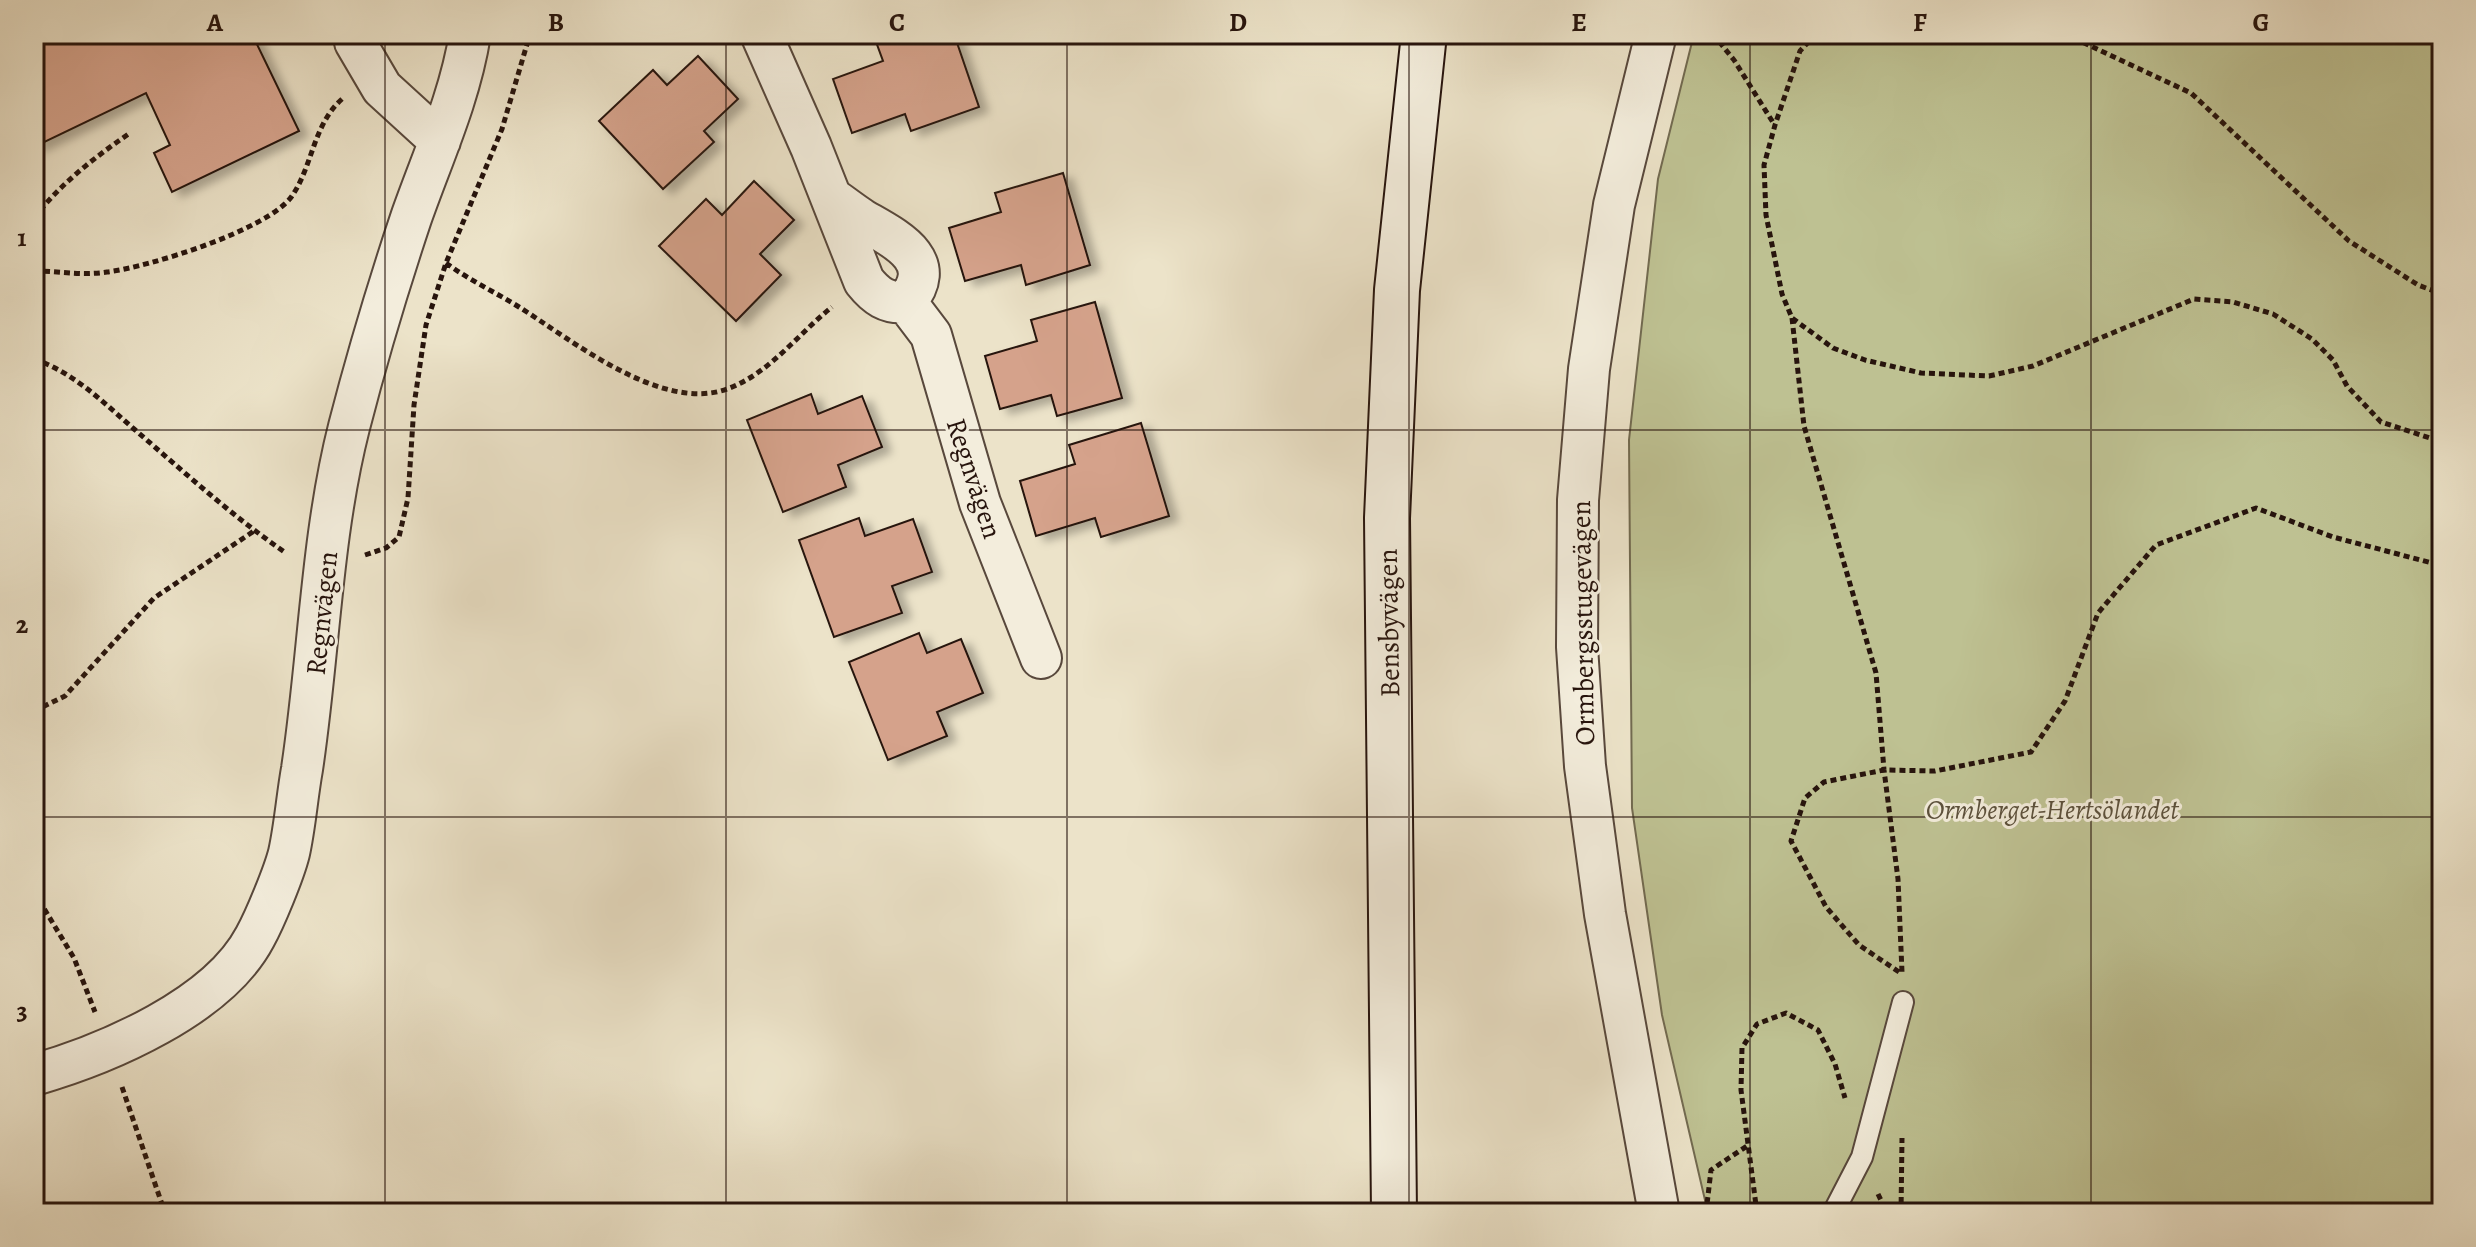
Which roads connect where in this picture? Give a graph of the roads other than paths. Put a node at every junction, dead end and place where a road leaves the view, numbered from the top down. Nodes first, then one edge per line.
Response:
1 (470, 34) edge
2 (761, 34) edge
3 (1424, 34) edge
4 (1656, 34) edge
5 (359, 45) edge
6 (440, 141) junction
7 (832, 198) junction
8 (906, 302) junction
9 (1041, 658) dead end
10 (1903, 1002) dead end
11 (34, 1075) edge
12 (1394, 1213) edge
13 (1659, 1213) edge
14 (1833, 1213) edge

1 - 6 street, Regnvägen
2 - 7 street
3 - 12 main road, Bensbyvägen
4 - 13 street, Ormbergsstugevägen
5 - 6 street
6 - 11 street, Regnvägen
7 - 8 street
7 - 8 street
8 - 9 street, Regnvägen
10 - 14 lane

